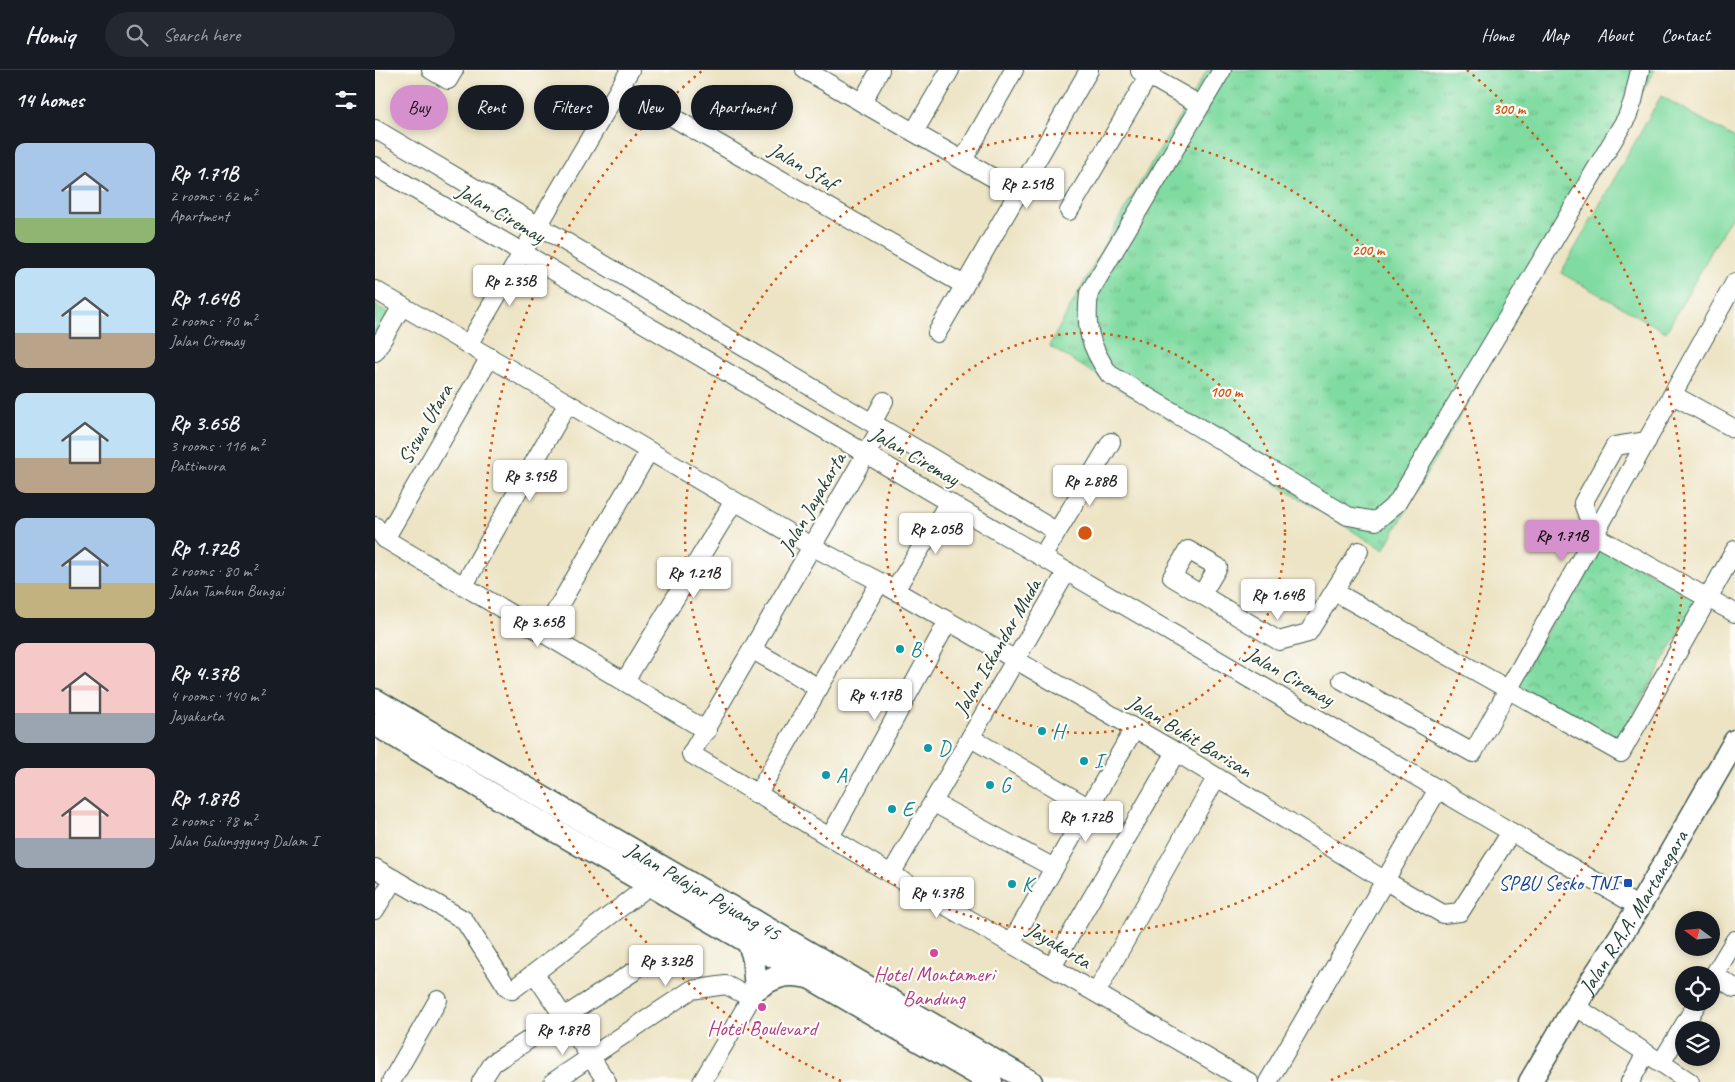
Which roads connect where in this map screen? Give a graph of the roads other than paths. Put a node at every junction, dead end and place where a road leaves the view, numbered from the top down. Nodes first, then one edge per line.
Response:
1 (431, 70) edge
2 (454, 70) edge
3 (630, 70) edge
4 (880, 70) edge
5 (950, 70) edge
6 (1014, 70) edge
7 (1089, 70) edge
8 (1222, 70) edge
9 (1640, 70) edge
10 (811, 72) edge
11 (1146, 72) edge
12 (621, 85) edge
13 (619, 89) edge
14 (862, 102) junction
15 (1200, 105) junction
16 (681, 122) edge
17 (375, 129) edge
18 (914, 132) junction
19 (963, 160) junction
20 (375, 166) edge
21 (1018, 192) junction
22 (1069, 211) dead end
23 (539, 225) junction
24 (523, 252) junction
25 (1735, 282) edge
26 (964, 285) junction
27 (375, 290) edge
28 (402, 306) junction
29 (937, 333) dead end
30 (468, 345) junction
31 (375, 352) edge
32 (490, 357) junction
33 (1673, 395) junction
34 (884, 401) dead end
35 (568, 403) junction
36 (881, 428) joint
37 (1735, 429) edge
38 (1647, 441) junction
39 (1111, 442) dead end
40 (649, 451) junction
41 (867, 454) junction
42 (734, 501) junction
43 (949, 502) junction
44 (1056, 531) junction
45 (380, 533) edge
46 (1595, 536) junction
47 (813, 547) junction
48 (1735, 550) edge
49 (1359, 551) dead end
50 (1042, 557) junction
51 (1067, 571) junction
52 (464, 585) junction
53 (887, 586) junction
54 (1335, 592) junction
55 (1202, 594) dead end
56 (1708, 598) junction
57 (1735, 613) edge
58 (948, 621) junction
59 (543, 632) junction
60 (753, 650) junction
61 (1015, 660) junction
62 (1342, 680) dead end
63 (625, 681) junction
64 (819, 688) junction
65 (1508, 692) junction
66 (375, 700) edge
67 (375, 724) edge
68 (1134, 729) junction
69 (707, 730) junction
70 (971, 738) junction
71 (1735, 742) edge
72 (1176, 752) junction
73 (1216, 778) junction
74 (1437, 789) junction
75 (757, 795) junction
76 (934, 803) junction
77 (1088, 807) junction
78 (1511, 832) junction
79 (830, 837) junction
80 (375, 868) edge
81 (1054, 868) junction
82 (891, 874) junction
83 (393, 879) junction
84 (1384, 880) junction
85 (650, 885) junction
86 (1639, 907) junction
87 (375, 910) edge
88 (1735, 940) edge
89 (748, 942) junction
90 (1011, 943) junction
91 (782, 949) junction
92 (1720, 966) edge
93 (1052, 967) junction
94 (633, 972) dead end
95 (535, 974) junction
96 (811, 978) junction
97 (1720, 980) edge
98 (1735, 988) edge
99 (754, 993) junction
100 (1096, 993) junction
101 (438, 1000) dead end
102 (1575, 1006) junction
103 (1691, 1011) edge
104 (566, 1018) junction
105 (591, 1057) junction
106 (1654, 1058) junction
107 (391, 1082) edge
108 (481, 1082) edge
109 (553, 1082) edge
110 (607, 1082) edge
111 (702, 1082) edge
112 (991, 1082) edge
113 (1031, 1082) edge
114 (1249, 1082) edge
115 (1268, 1082) edge
116 (1530, 1082) edge
117 (1630, 1082) edge
118 (1690, 1082) edge

1 - 2 street
3 - 12 street
4 - 14 street
5 - 18 street
6 - 19 street
7 - 21 street
8 - 15 street
9 - 15 street
10 - 14 street
11 - 15 street
11 - 22 street
13 - 23 street
14 - 18 street
16 - 26 street, Jalan Staf
17 - 23 street, Jalan Ciremay
18 - 19 street
19 - 21 street
20 - 24 street, Jalan Ciremay
21 - 26 street
23 - 24 street
23 - 34 street, Jalan Ciremay
24 - 30 street
24 - 41 street, Jalan Ciremay
25 - 33 street
26 - 29 street
27 - 28 street, Jalan Bukit Barisan
28 - 30 street, Jalan Bukit Barisan
28 - 31 street
30 - 32 street, Jalan Bukit Barisan
32 - 35 street, Jalan Bukit Barisan
32 - 45 street, Siswa Utara
33 - 37 street
33 - 38 street
35 - 40 street, Jalan Bukit Barisan
35 - 52 street
36 - 41 street, Jalan Jayakarta
36 - 44 street, Jalan Ciremay
38 - 46 street
38 - 46 street
39 - 44 street
40 - 42 street, Jalan Bukit Barisan
40 - 59 street
41 - 43 street, Jalan Ciremay
41 - 47 street, Jalan Jayakarta
42 - 47 street, Jalan Bukit Barisan
42 - 63 street
43 - 50 street, Jalan Ciremay
43 - 53 street
44 - 50 street
45 - 52 street
46 - 56 street
46 - 65 street
47 - 53 street, Jalan Bukit Barisan
47 - 60 street, Jalan Jayakarta
48 - 56 street
49 - 54 street
50 - 51 street, Jalan Ciremay
51 - 61 street, Jalan Iskandar Muda
51 - 74 street, Jalan Ciremay
52 - 59 street
53 - 58 street, Jalan Bukit Barisan
53 - 64 street
54 - 55 street
54 - 65 street
56 - 57 street
56 - 65 street
58 - 61 street, Jalan Bukit Barisan
58 - 79 street
59 - 63 street
60 - 64 street
60 - 69 street, Jalan Jayakarta
61 - 68 street, Jalan Bukit Barisan
61 - 70 street, Jalan Iskandar Muda
62 - 65 street
63 - 69 street
64 - 75 street
66 - 91 main road, Jalan Pelajar Pejuang 45
67 - 85 main road, Jalan Pelajar Pejuang 45
68 - 72 street, Jalan Bukit Barisan
68 - 77 street
69 - 75 street, Jayakarta
70 - 76 street, Jalan Iskandar Muda
70 - 77 street
71 - 86 main road, Jalan R.A.A. Martanegara
72 - 73 street, Jalan Bukit Barisan
72 - 93 street
73 - 84 street, Jalan Bukit Barisan
73 - 100 street
74 - 78 street, Jalan Ciremay
74 - 84 street
75 - 79 street, Jayakarta
76 - 81 street
76 - 82 street, Jalan Iskandar Muda
77 - 81 street
78 - 84 street, Jalan Bukit Barisan
78 - 86 street, Jalan Ciremay
79 - 82 street, Jayakarta
80 - 83 street
81 - 90 street
82 - 90 street, Jayakarta
83 - 87 street
83 - 95 street
84 - 115 street
85 - 89 main road, Jalan Pelajar Pejuang 45
85 - 95 street
86 - 102 main road, Jalan R.A.A. Martanegara
88 - 92 street
89 - 91 main road, Jalan Pelajar Pejuang 45
89 - 99 main road
90 - 93 street, Jayakarta
91 - 96 main road, Jalan Pelajar Pejuang 45
91 - 99 street
91 - 113 main road, Jalan Pelajar Pejuang 45
93 - 100 street, Jayakarta
94 - 104 street
95 - 104 street
96 - 99 main road
96 - 112 main road, Jalan Pelajar Pejuang 45
97 - 98 street
99 - 105 street
99 - 111 street
100 - 114 street, Jayakarta
101 - 107 street
102 - 106 street
102 - 116 main road, Jalan R.A.A. Martanegara
103 - 106 street
104 - 105 street
104 - 108 street
105 - 109 street
105 - 110 street
106 - 117 street
106 - 118 street

